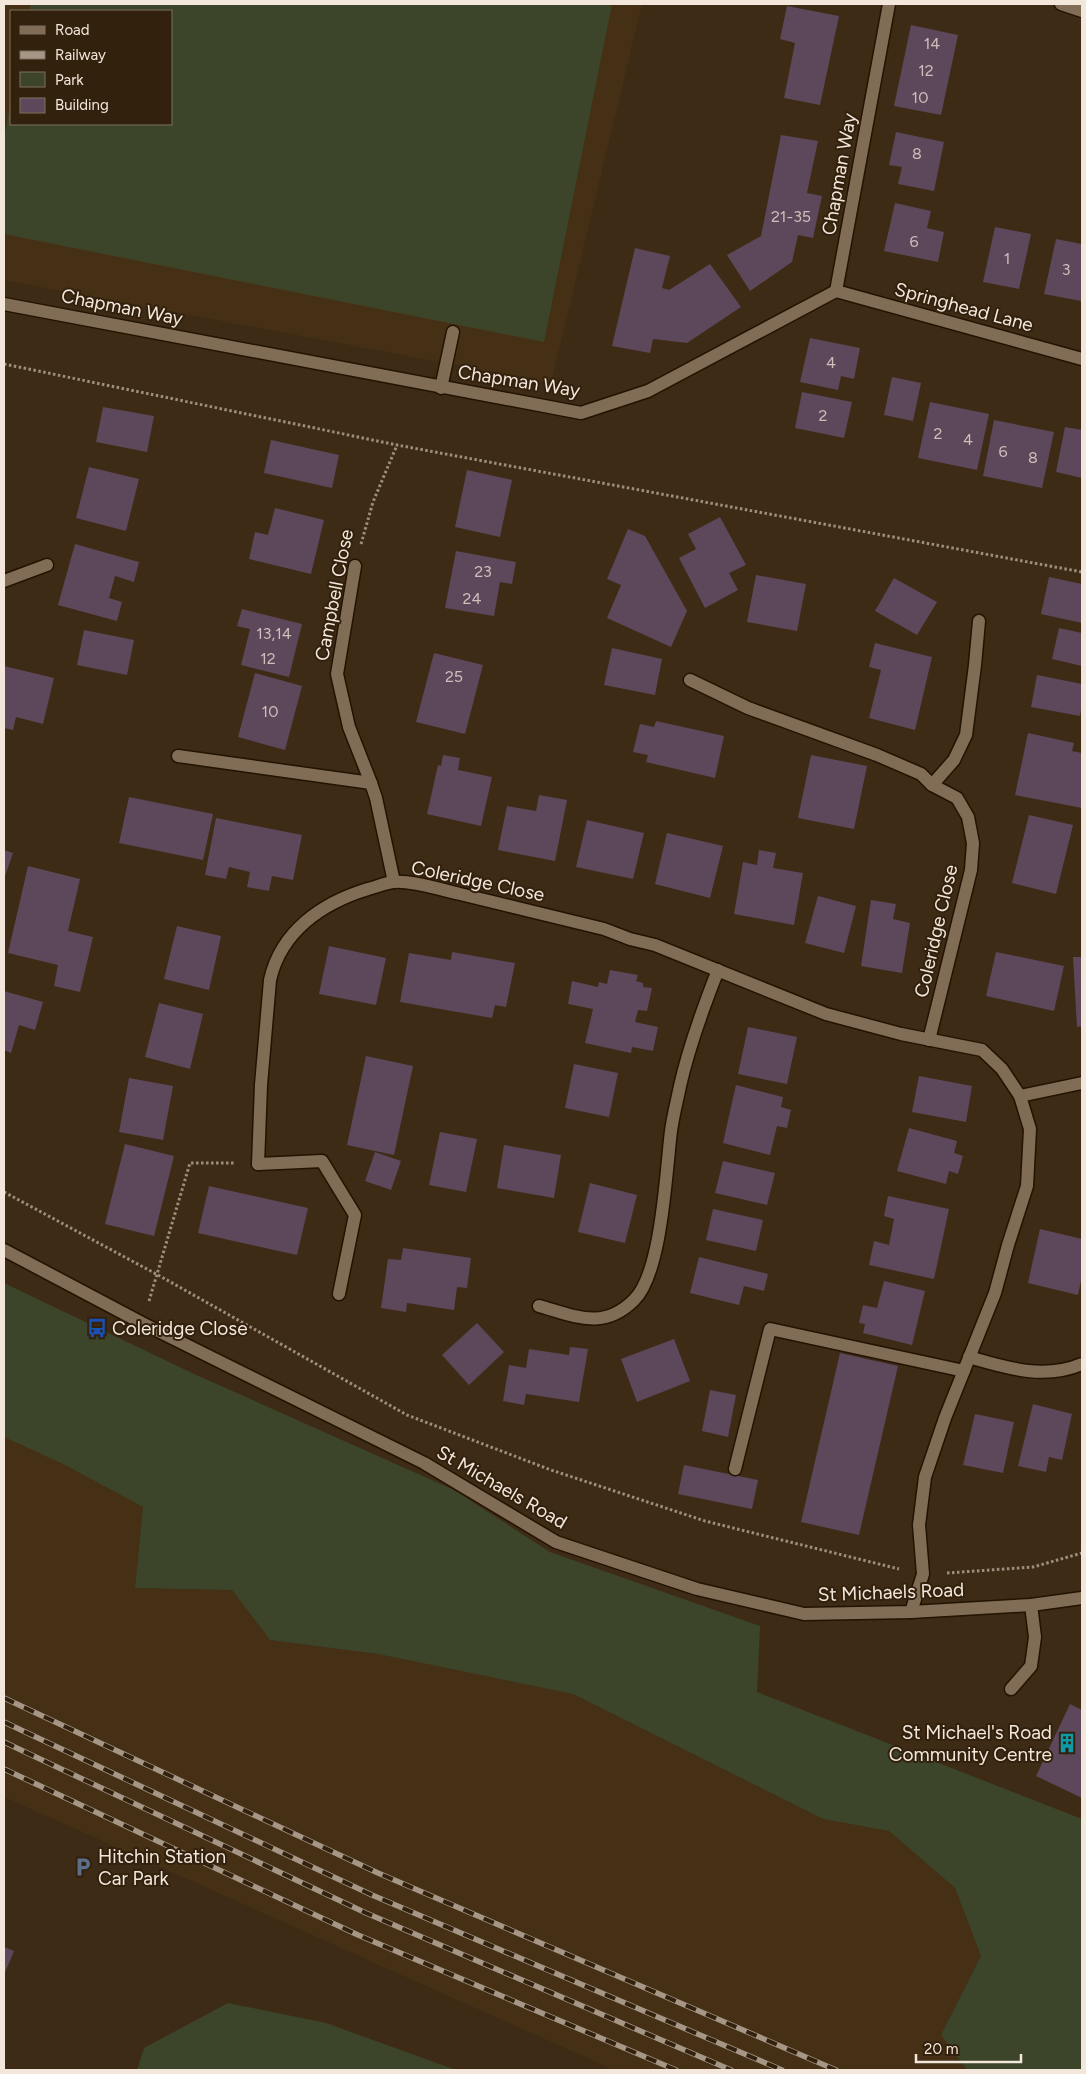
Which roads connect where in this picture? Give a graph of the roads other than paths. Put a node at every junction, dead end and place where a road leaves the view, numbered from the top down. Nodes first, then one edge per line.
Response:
1 (889, 4) edge
2 (1061, 4) edge
3 (1082, 11) edge
4 (836, 291) junction
5 (4, 304) edge
6 (453, 332) dead end
7 (1082, 359) edge
8 (441, 388) junction
9 (46, 565) dead end
10 (355, 566) road end
11 (4, 582) edge
12 (979, 621) dead end
13 (690, 680) dead end
14 (178, 756) dead end
15 (371, 783) junction
16 (932, 785) junction
17 (394, 882) junction
18 (718, 970) junction
19 (929, 1040) junction
20 (1082, 1083) edge
21 (1020, 1096) junction
22 (4, 1250) edge
23 (339, 1294) dead end
24 (539, 1306) dead end
25 (969, 1357) junction
26 (1082, 1364) edge
27 (964, 1371) junction
28 (735, 1469) dead end
29 (1082, 1598) edge
30 (1030, 1605) junction
31 (911, 1612) junction
32 (1011, 1689) dead end

1 - 4 street, Chapman Way
2 - 3 street
4 - 7 street, Springhead Lane
4 - 8 street, Chapman Way
5 - 8 street, Chapman Way
6 - 8 street
9 - 11 street
10 - 15 street, Campbell Close
12 - 16 street
13 - 16 street, Coleridge Close
14 - 15 street
15 - 17 street, Campbell Close
16 - 19 street, Coleridge Close
17 - 18 street, Coleridge Close
17 - 23 street, Coleridge Close
18 - 19 street, Coleridge Close
18 - 24 street
19 - 21 street, Coleridge Close
20 - 21 street
21 - 25 street, Coleridge Close
22 - 31 street, St Michaels Road
25 - 26 street
25 - 27 street, Coleridge Close
27 - 28 street
27 - 31 street, Coleridge Close
29 - 30 street, St Michaels Road
30 - 31 street, St Michaels Road
30 - 32 street

